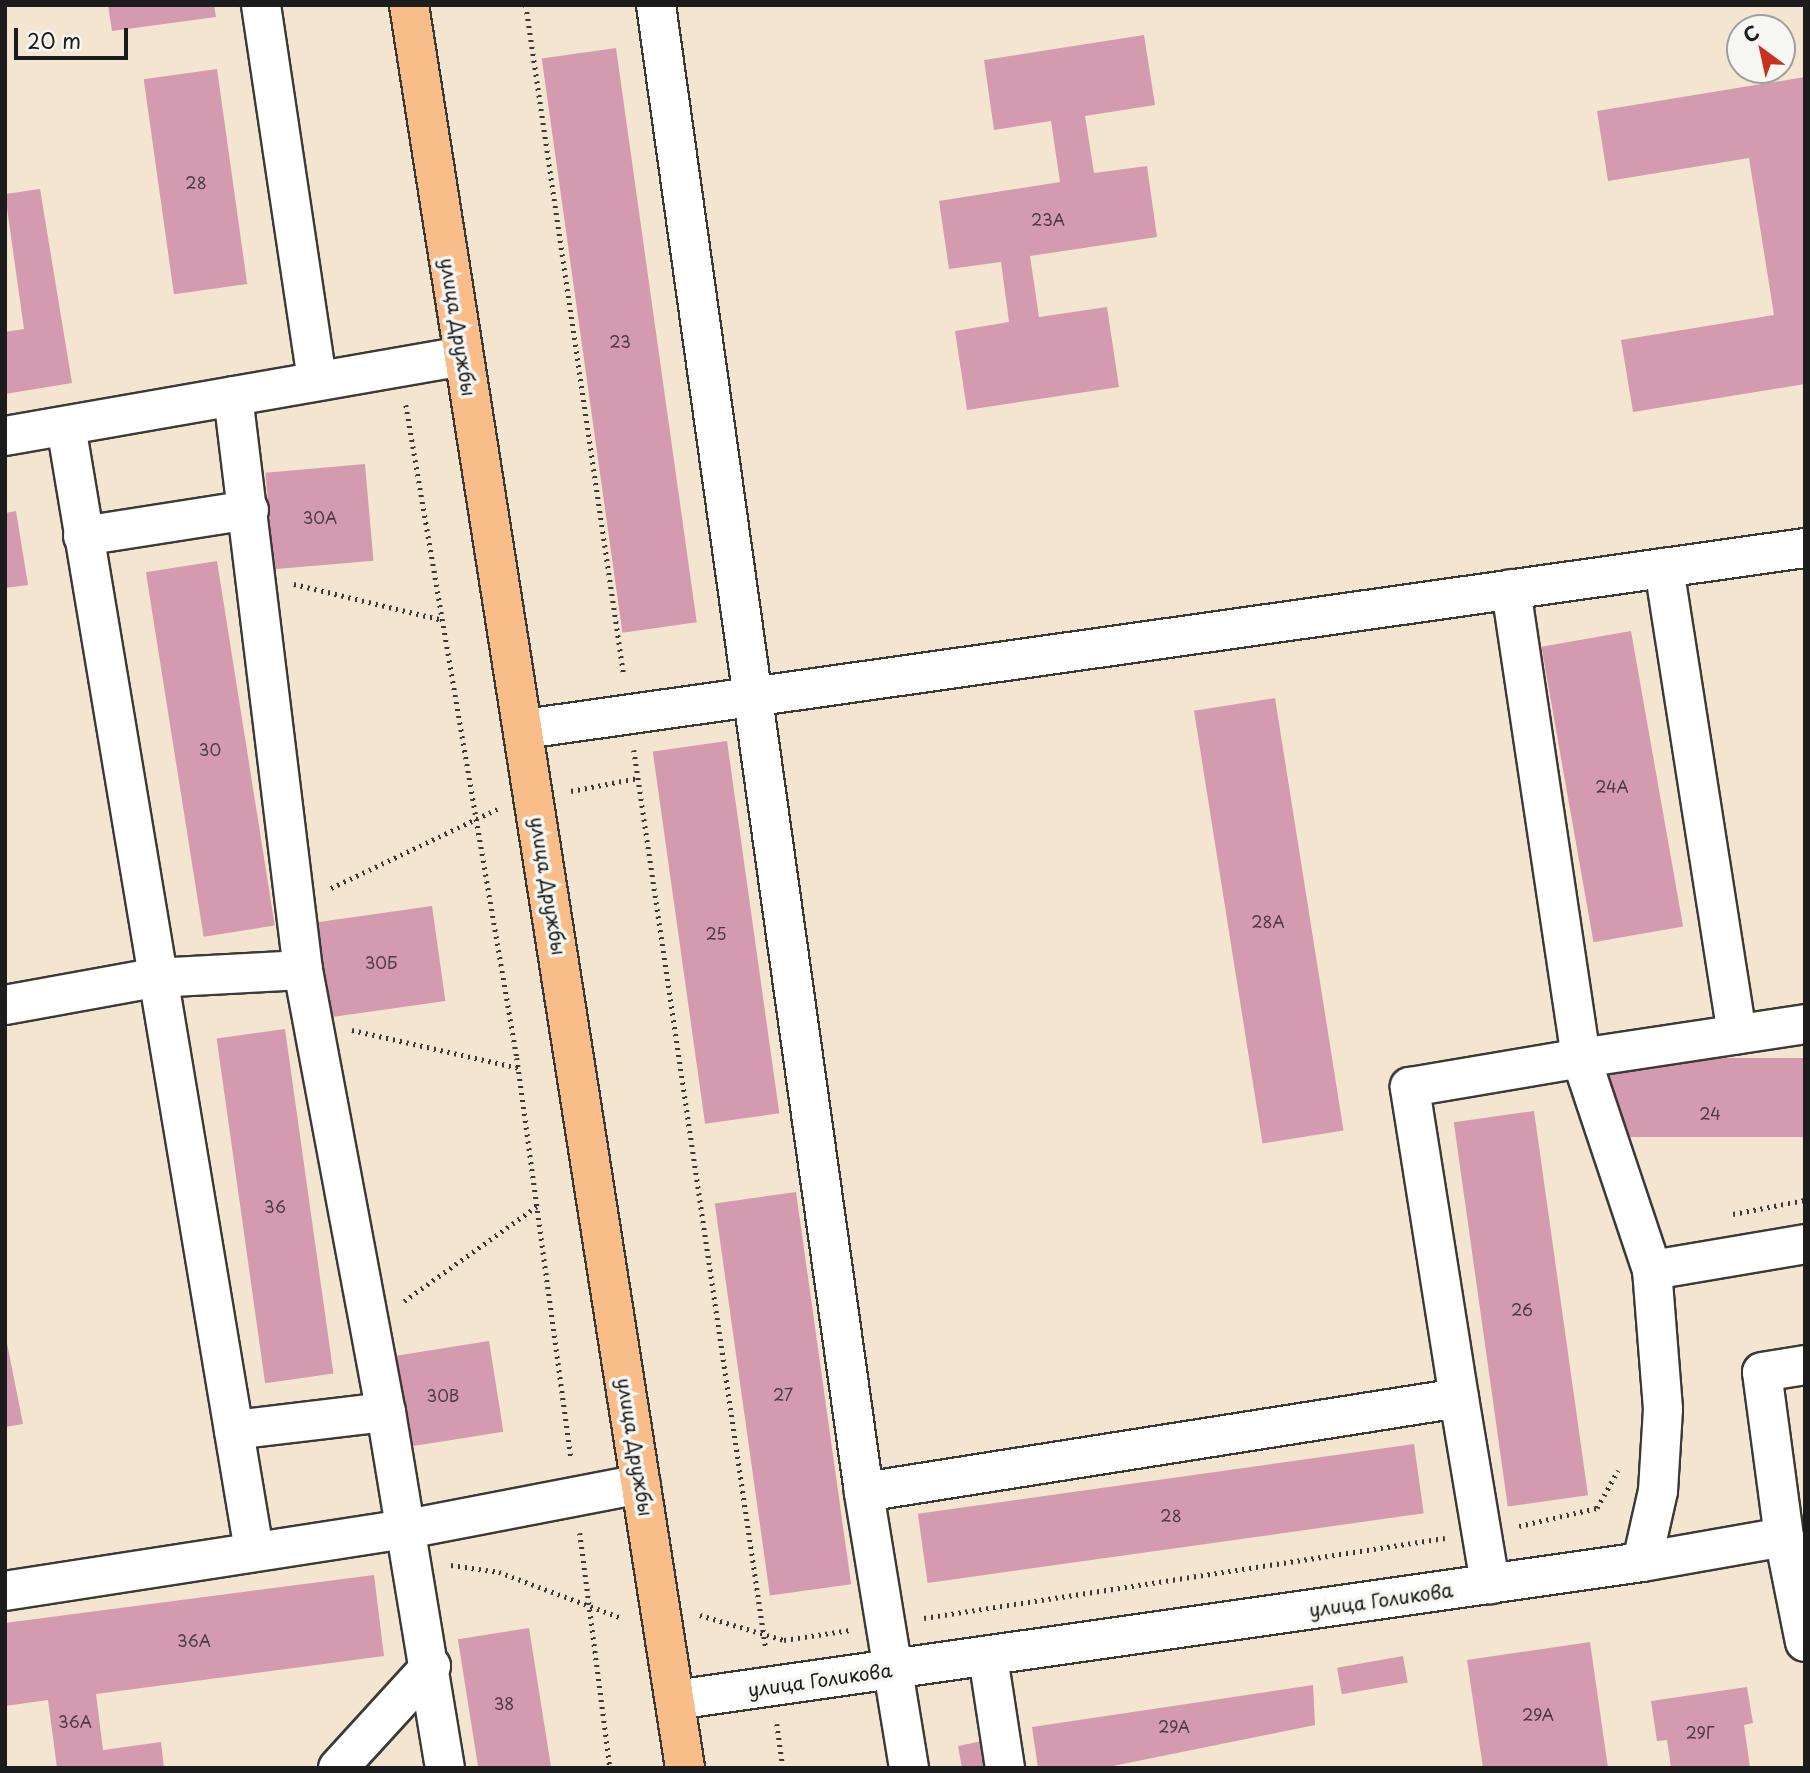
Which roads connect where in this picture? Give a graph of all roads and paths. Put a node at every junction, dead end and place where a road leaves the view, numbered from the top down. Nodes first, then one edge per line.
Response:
1 (261, 5) edge
2 (409, 5) edge
3 (526, 5) edge
4 (656, 5) edge
5 (463, 356) junction
6 (399, 367) junction
7 (317, 381) junction
8 (233, 396) junction
9 (66, 426) junction
10 (5, 436) edge
11 (249, 510) junction
12 (83, 536) junction
13 (1805, 548) edge
14 (1664, 568) junction
15 (257, 575) junction
16 (1511, 589) junction
17 (443, 620) junction
18 (750, 696) junction
19 (629, 713) junction
20 (525, 729) junction
21 (639, 778) junction
22 (564, 793) dead end
23 (476, 817) junction
24 (296, 905) junction
25 (303, 970) junction
26 (154, 978) junction
27 (5, 1005) edge
28 (313, 1022) junction
29 (1805, 1024) edge
30 (1737, 1034) junction
31 (1581, 1058) junction
32 (519, 1068) junction
33 (537, 1206) junction
34 (1805, 1244) edge
35 (1652, 1270) junction
36 (370, 1325) junction
37 (1805, 1366) edge
38 (1459, 1398) junction
39 (386, 1412) junction
40 (234, 1430) junction
41 (1622, 1462) dead end
42 (640, 1484) junction
43 (864, 1492) junction
44 (576, 1497) junction
45 (1481, 1532) junction
46 (1784, 1537) junction
47 (410, 1544) junction
48 (254, 1551) junction
49 (1642, 1562) junction
50 (1490, 1584) junction
51 (5, 1591) edge
52 (589, 1606) junction
53 (690, 1614) dead end
54 (633, 1622) dead end
55 (885, 1624) junction
56 (764, 1637) junction
57 (1805, 1642) edge
58 (988, 1657) junction
59 (431, 1666) junction
60 (892, 1670) junction
61 (772, 1687) junction
62 (675, 1700) junction
63 (338, 1768) edge
64 (445, 1768) edge
65 (610, 1768) edge
66 (685, 1768) edge
67 (783, 1768) edge
68 (909, 1768) edge
69 (1005, 1768) edge

1 - 7 street
2 - 5 main road, улица Дружбы
3 - 19 path
4 - 18 street
5 - 6 street
5 - 20 main road, улица Дружбы
6 - 7 street
6 - 17 path
7 - 8 street
8 - 9 street
8 - 11 street
9 - 10 street
9 - 12 street
11 - 12 street
11 - 15 street
12 - 26 street
13 - 14 street
14 - 16 street
14 - 30 street
15 - 17 path
15 - 24 street
16 - 18 street
16 - 31 street
17 - 23 path
18 - 19 street
18 - 43 street
19 - 20 street
19 - 21 path
20 - 42 main road, улица Дружбы
21 - 22 path
21 - 56 path
23 - 24 path
23 - 32 path
24 - 25 street
25 - 26 street
25 - 28 street
26 - 27 street
26 - 40 street
28 - 32 path
28 - 36 street
29 - 30 street
30 - 31 street
31 - 35 street
31 - 38 street
32 - 33 path
33 - 36 path
33 - 44 path
34 - 35 street
35 - 49 street
36 - 39 street
37 - 46 street
38 - 43 street
38 - 45 street
39 - 40 street
39 - 47 street
40 - 48 street
41 - 45 path
42 - 44 street
42 - 62 main road, улица Дружбы
43 - 55 street
44 - 47 street
44 - 52 path
45 - 50 street
45 - 55 path
46 - 49 street, улица Голикова
46 - 57 street
47 - 48 street
47 - 52 path
47 - 59 street
48 - 51 street
49 - 50 street, улица Голикова
50 - 58 street, улица Голикова
52 - 54 path
52 - 65 path
53 - 56 path
55 - 56 path
55 - 60 street
56 - 61 path
58 - 60 street, улица Голикова
58 - 69 street
59 - 63 street
59 - 64 street
60 - 61 street, улица Голикова
60 - 68 street
61 - 62 street, улица Голикова
61 - 67 path
62 - 66 main road, улица Дружбы

